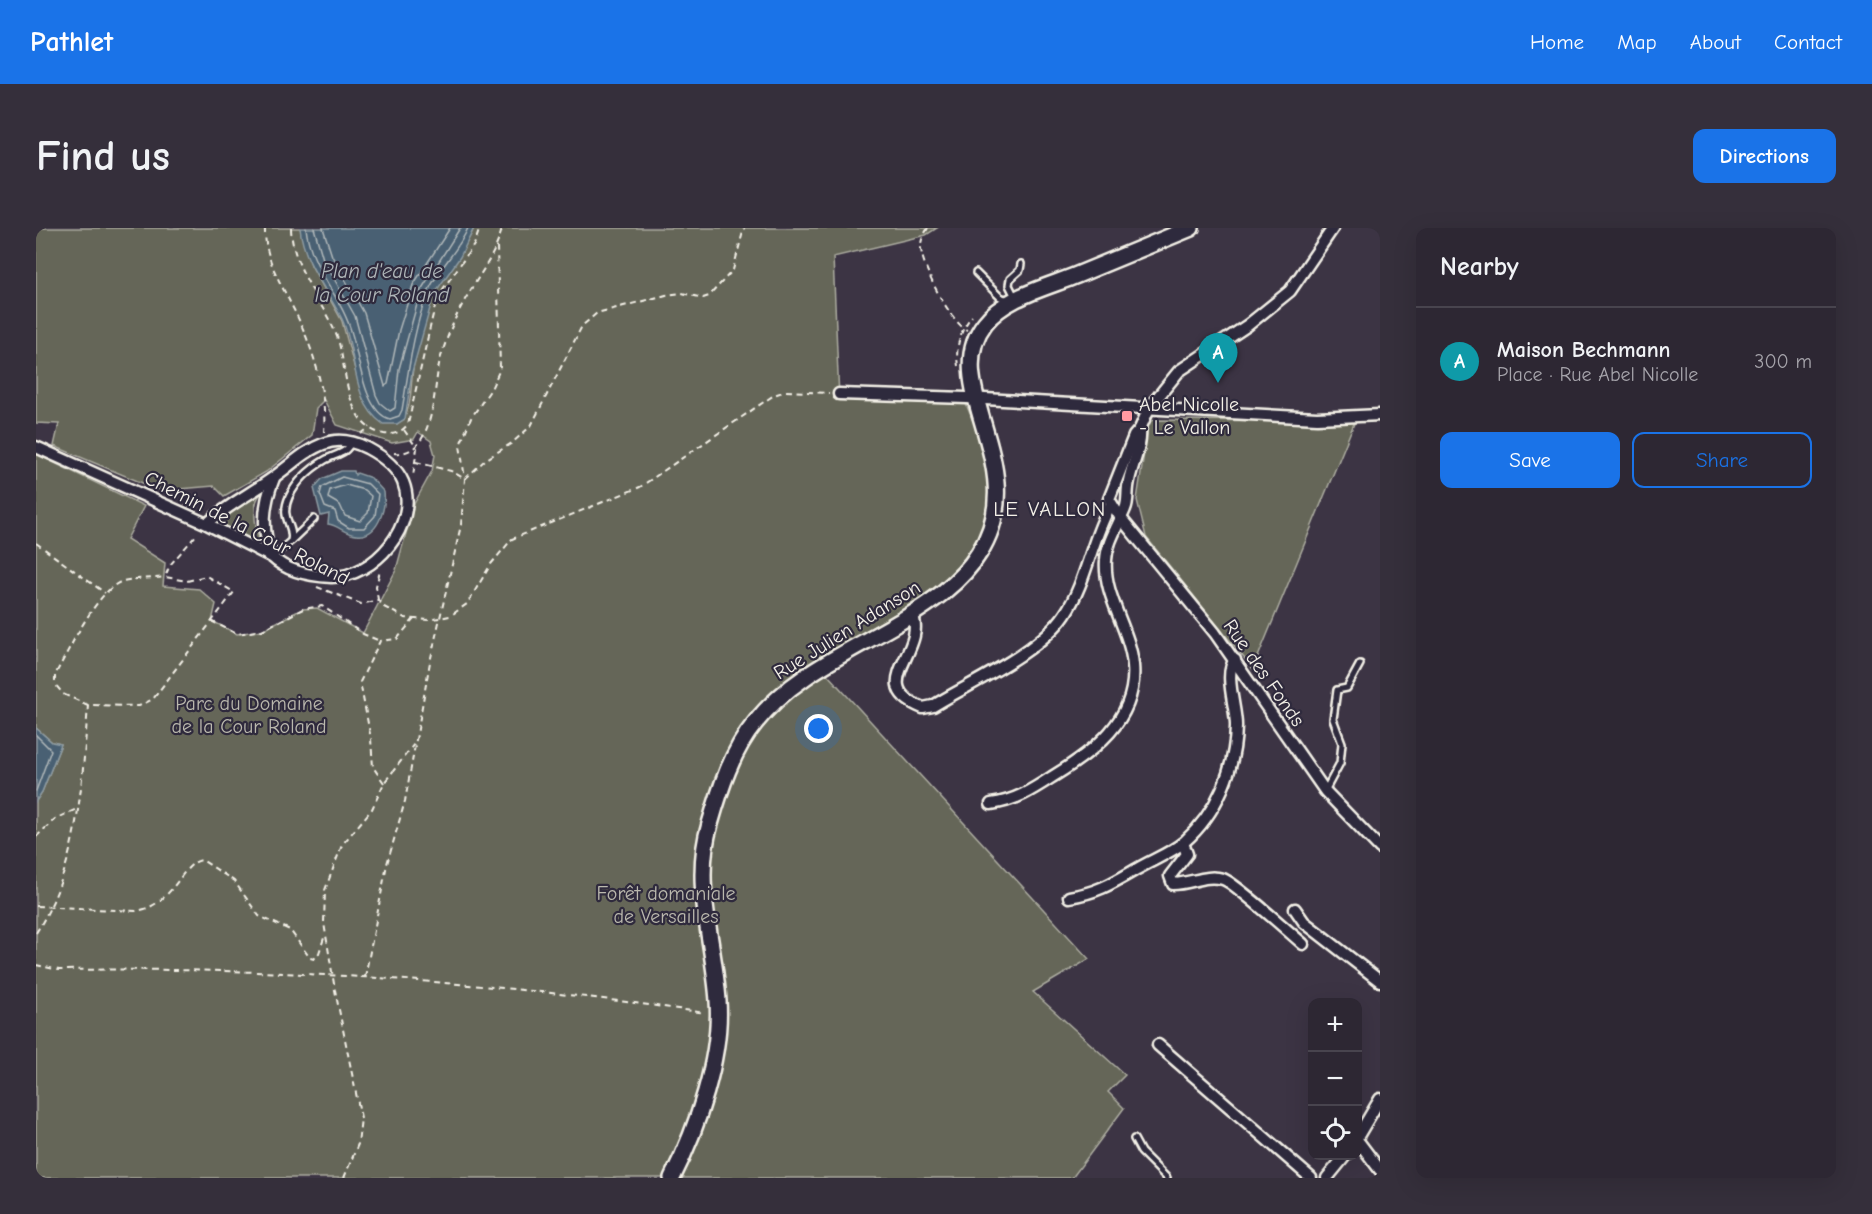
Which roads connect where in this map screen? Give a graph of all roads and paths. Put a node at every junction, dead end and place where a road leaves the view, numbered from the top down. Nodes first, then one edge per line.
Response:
1 (265, 228) edge
2 (291, 228) edge
3 (480, 228) edge
4 (502, 228) edge
5 (744, 228) edge
6 (928, 228) edge
7 (1191, 228) edge
8 (1333, 228) edge
9 (497, 246) junction
10 (1021, 264) dead end
11 (976, 273) dead end
12 (1016, 301) junction
13 (978, 333) junction
14 (839, 394) joint
15 (977, 398) junction
16 (1149, 408) junction
17 (1380, 415) edge
18 (370, 427) junction
19 (1140, 429) junction
20 (404, 430) junction
21 (355, 439) junction
22 (323, 444) junction
23 (416, 445) junction
24 (36, 447) edge
25 (390, 453) dead end
26 (416, 462) dead end
27 (274, 478) junction
28 (465, 478) junction
29 (1111, 504) junction
30 (1120, 517) junction
31 (314, 519) dead end
32 (207, 524) junction
33 (291, 542) junction
34 (36, 543) edge
35 (384, 554) junction
36 (276, 560) junction
37 (165, 577) junction
38 (310, 584) dead end
39 (105, 593) junction
40 (378, 600) junction
41 (912, 614) junction
42 (414, 619) junction
43 (440, 619) junction
44 (212, 621) junction
45 (380, 641) junction
46 (1235, 660) junction
47 (1360, 664) dead end
48 (88, 705) junction
49 (415, 743) junction
50 (384, 783) junction
51 (1325, 791) junction
52 (991, 804) dead end
53 (79, 808) junction
54 (36, 837) edge
55 (1183, 843) junction
56 (1380, 848) edge
57 (1070, 897) dead end
58 (36, 906) edge
59 (50, 906) junction
60 (1295, 909) dead end
61 (36, 933) edge
62 (326, 933) junction
63 (1303, 944) dead end
64 (36, 965) edge
65 (333, 975) junction
66 (365, 977) junction
67 (1380, 981) edge
68 (718, 1015) junction
69 (1158, 1046) dead end
70 (1380, 1099) edge
71 (1362, 1130) edge
72 (1134, 1139) dead end
73 (1362, 1146) edge
74 (1341, 1160) edge
75 (1380, 1170) edge
76 (344, 1178) edge
77 (672, 1178) edge
78 (1167, 1178) edge
79 (1311, 1178) edge
80 (1327, 1178) edge

1 - 22 path
2 - 18 path
3 - 20 path
4 - 9 path
5 - 28 path
6 - 13 path
7 - 12 main road
8 - 16 street
9 - 23 path
9 - 28 path
10 - 12 lane
11 - 12 lane
12 - 13 main road
13 - 15 main road, Rue Julien Adanson
14 - 15 street
14 - 43 path
15 - 16 street
15 - 41 main road, Rue Julien Adanson
16 - 17 street
16 - 19 street
18 - 20 path
18 - 21 path
19 - 29 street
19 - 30 street
20 - 23 path
21 - 22 street
21 - 33 lane
21 - 35 street
22 - 27 street
23 - 25 path
24 - 32 street, Chemin de la Cour Roland
26 - 28 path
27 - 32 street
27 - 36 street
28 - 43 path
29 - 30 street, Rue des Fonds
29 - 41 street
30 - 46 street, Rue des Fonds
30 - 52 street
31 - 33 lane
32 - 36 street, Chemin de la Cour Roland
32 - 37 path
33 - 36 lane
34 - 39 path
35 - 36 street, Chemin de la Cour Roland
35 - 40 path, Chemin de la Cour Roland
37 - 39 path
37 - 44 path
38 - 40 path, Chemin de la Cour Roland
39 - 48 path
40 - 42 path
41 - 68 main road, Rue Julien Adanson
42 - 43 path
42 - 45 path
43 - 49 path
44 - 45 path
44 - 48 path
45 - 50 path
46 - 51 street, Rue des Fonds
46 - 55 street
47 - 51 lane
48 - 53 path
49 - 50 path
49 - 66 path
50 - 62 path
51 - 56 street, Rue des Fonds
53 - 54 path
53 - 59 path
55 - 57 street
55 - 63 street
58 - 59 path
59 - 61 path
59 - 62 path
60 - 67 street
62 - 65 path
64 - 65 path
65 - 66 path
65 - 76 path
66 - 68 path
68 - 77 main road, Rue Julien Adanson
69 - 79 street
70 - 71 street
72 - 78 lane
73 - 75 street
74 - 80 street

